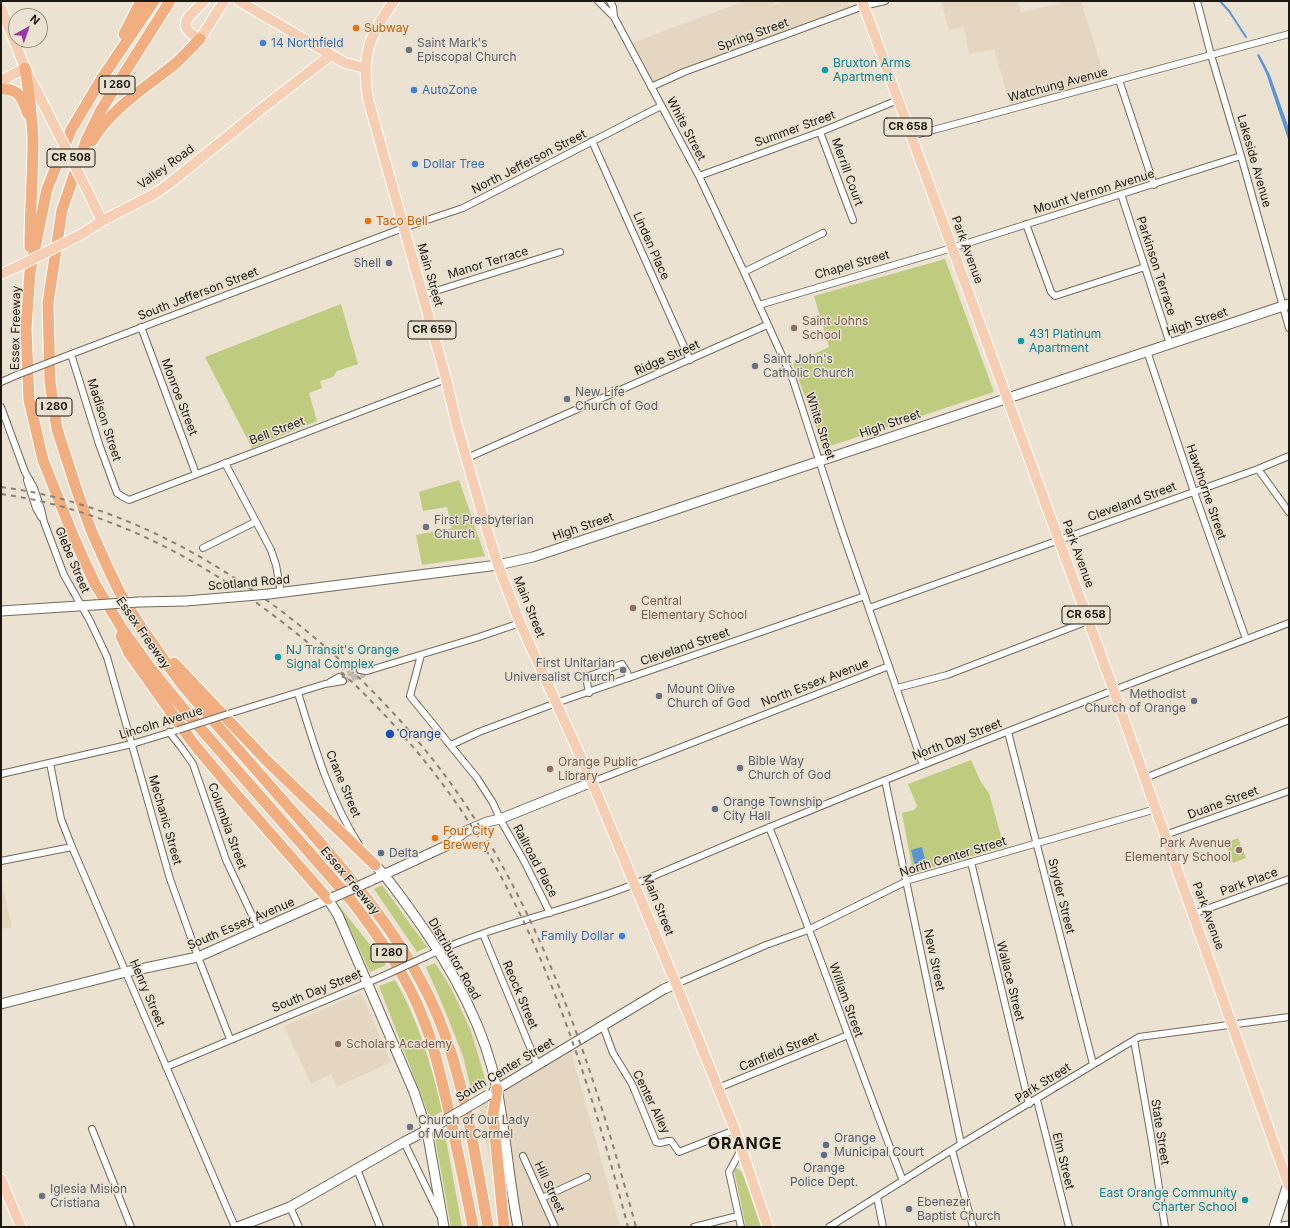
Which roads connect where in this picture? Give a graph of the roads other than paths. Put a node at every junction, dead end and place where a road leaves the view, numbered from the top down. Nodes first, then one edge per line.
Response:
1 (141, 1) edge
2 (154, 1) edge
3 (170, 1) edge
4 (204, 1) edge
5 (224, 1) edge
6 (239, 1) edge
7 (394, 1) edge
8 (598, 1) edge
9 (610, 1) edge
10 (885, 1) edge
11 (1197, 1) edge
12 (862, 3) edge
13 (1, 8) edge
14 (614, 17) junction
15 (1289, 34) edge
16 (200, 39) junction
17 (331, 55) junction
18 (1211, 55) junction
19 (25, 68) junction
20 (365, 68) junction
21 (102, 78) junction
22 (1119, 80) junction
23 (1, 81) edge
24 (651, 87) junction
25 (1, 89) edge
26 (898, 100) junction
27 (661, 106) junction
28 (32, 124) junction
29 (820, 132) junction
30 (911, 136) junction
31 (592, 141) junction
32 (1241, 156) junction
33 (74, 175) junction
34 (699, 176) junction
35 (1154, 185) junction
36 (1121, 194) junction
37 (853, 220) dead end
38 (102, 221) junction
39 (1026, 224) junction
40 (403, 228) junction
41 (823, 233) dead end
42 (952, 248) junction
43 (560, 252) dead end
44 (1145, 267) junction
45 (30, 272) junction
46 (744, 272) junction
47 (1, 274) edge
48 (423, 295) junction
49 (759, 305) junction
50 (1286, 305) edge
51 (767, 325) junction
52 (141, 327) junction
53 (1289, 328) edge
54 (1170, 344) junction
55 (1148, 351) junction
56 (71, 354) junction
57 (690, 360) junction
58 (446, 379) junction
59 (1, 382) edge
60 (1007, 398) junction
61 (1, 407) edge
62 (1289, 456) edge
63 (467, 458) junction
64 (819, 461) junction
65 (224, 463) junction
66 (1258, 469) junction
67 (196, 474) junction
68 (1194, 492) junction
69 (117, 493) joint
70 (1289, 512) edge
71 (255, 522) junction
72 (1059, 541) junction
73 (203, 548) dead end
74 (498, 565) junction
75 (95, 584) junction
76 (281, 593) junction
77 (865, 596) junction
78 (81, 607) junction
79 (869, 608) junction
80 (1, 611) edge
81 (1088, 621) junction
82 (520, 623) junction
83 (1289, 623) edge
84 (139, 624) junction
85 (1246, 639) junction
86 (421, 655) junction
87 (889, 666) junction
88 (364, 672) tunnel mouth
89 (629, 678) junction
90 (341, 679) tunnel mouth
91 (897, 688) junction
92 (1114, 691) junction
93 (589, 692) junction
94 (298, 693) junction
95 (556, 703) junction
96 (1289, 720) edge
97 (170, 732) junction
98 (1008, 732) junction
99 (132, 744) junction
100 (450, 745) junction
101 (50, 764) junction
102 (923, 765) junction
103 (1, 774) edge
104 (1145, 778) junction
105 (886, 780) junction
106 (592, 782) junction
107 (1289, 791) edge
108 (1156, 809) junction
109 (500, 819) junction
110 (768, 827) junction
111 (1165, 835) junction
112 (1036, 844) junction
113 (72, 847) junction
114 (1, 861) edge
115 (971, 862) junction
116 (374, 865) junction
117 (385, 875) junction
118 (1289, 879) edge
119 (907, 881) junction
120 (635, 884) junction
121 (331, 898) junction
122 (550, 913) junction
123 (1193, 914) junction
124 (259, 930) junction
125 (808, 930) junction
126 (483, 934) junction
127 (437, 951) junction
128 (198, 957) junction
129 (126, 972) junction
130 (367, 982) junction
131 (676, 984) junction
132 (1, 1004) edge
133 (1289, 1017) edge
134 (1233, 1024) junction
135 (603, 1026) junction
136 (848, 1035) junction
137 (230, 1039) junction
138 (1134, 1040) junction
139 (537, 1064) junction
140 (1093, 1064) junction
141 (166, 1066) junction
142 (718, 1088) junction
143 (497, 1089) junction
144 (1037, 1100) junction
145 (1029, 1104) junction
146 (92, 1129) dead end
147 (426, 1130) junction
148 (735, 1130) junction
149 (404, 1142) junction
150 (962, 1144) junction
151 (742, 1148) junction
152 (952, 1150) junction
153 (523, 1156) dead end
154 (356, 1170) junction
155 (587, 1177) dead end
156 (1, 1179) edge
157 (903, 1181) junction
158 (1289, 1183) edge
159 (877, 1197) junction
160 (542, 1198) junction
161 (290, 1207) junction
162 (738, 1216) junction
163 (443, 1224) edge
164 (1289, 1226) edge
165 (21, 1227) edge
166 (131, 1227) edge
167 (237, 1227) edge
168 (299, 1227) edge
169 (380, 1227) edge
170 (473, 1227) edge
171 (488, 1227) edge
172 (504, 1227) edge
173 (518, 1227) edge
174 (555, 1227) edge
175 (694, 1227) edge
176 (741, 1227) edge
177 (768, 1227) edge
178 (829, 1227) edge
179 (883, 1227) edge
180 (973, 1227) edge
181 (1069, 1227) edge
182 (1165, 1227) edge
183 (1274, 1227) edge
184 (1282, 1227) edge

1 - 21 highway
2 - 21 highway, Essex Freeway / I 280
3 - 33 highway, Essex Freeway / I 280
4 - 16 main road
5 - 16 main road
6 - 17 main road
7 - 20 main road, Main Street / CR 659
8 - 14 street
9 - 14 street, White Street
10 - 12 street, Spring Street
11 - 18 street, Lakeside Avenue
12 - 24 street, Spring Street
12 - 26 main road, Park Avenue / CR 658
13 - 19 main road, CR 508
14 - 24 street, White Street
15 - 18 street, Watchung Avenue
16 - 33 highway
17 - 20 main road
17 - 38 main road, Valley Road
18 - 22 street, Watchung Avenue
18 - 32 street, Lakeside Avenue
19 - 23 main road
19 - 28 highway
19 - 38 main road, CR 508, bridge
20 - 40 main road, Main Street / CR 659
21 - 45 highway, Essex Freeway / I 280
22 - 30 street, Watchung Avenue
22 - 35 street
24 - 27 street, White Street
25 - 28 highway
26 - 29 street, Summer Street
26 - 30 main road, Park Avenue / CR 658
27 - 31 street, North Jefferson Street
27 - 34 street, White Street
28 - 45 highway
29 - 34 street, Summer Street
29 - 37 street, Merrill Court
30 - 42 main road, Park Avenue / CR 658
31 - 40 street, North Jefferson Street
31 - 57 street, Linden Place
32 - 35 street, Mount Vernon Avenue
32 - 50 street, Lakeside Avenue
33 - 84 highway, Essex Freeway / I 280
34 - 46 street, White Street
35 - 36 street, Mount Vernon Avenue
36 - 39 street, Mount Vernon Avenue
36 - 44 street, Parkinson Terrace
38 - 47 main road, Valley Road, bridge
39 - 42 street, Mount Vernon Avenue
39 - 44 street
40 - 48 main road, Main Street / CR 659
40 - 52 street, South Jefferson Street
41 - 46 street
42 - 49 street, Chapel Street
42 - 60 main road, Park Avenue / CR 658
43 - 48 street, Manor Terrace
44 - 54 street, Parkinson Terrace
45 - 75 highway, Essex Freeway / I 280
46 - 49 street, White Street
48 - 58 main road, Main Street / CR 659
49 - 51 street, White Street
50 - 53 street, Lakeside Avenue
50 - 54 main road, High Street
51 - 57 street, Ridge Street
51 - 64 street, White Street
52 - 56 street, South Jefferson Street
52 - 67 street, Monroe Street
54 - 55 main road, High Street
55 - 60 main road, High Street
55 - 68 street, Hawthorne Street
56 - 59 street, South Jefferson Street, bridge
56 - 69 street, Madison Street
57 - 63 street, Ridge Street
58 - 63 main road, Main Street / CR 659
58 - 65 street, Bell Street
60 - 64 main road, High Street
60 - 72 main road, Park Avenue / CR 658
61 - 78 street, Glebe Street
62 - 66 street, Cleveland Street
63 - 74 main road, Main Street / CR 659
64 - 74 main road, High Street
64 - 77 street, White Street
65 - 67 street, Bell Street
65 - 71 street
66 - 68 street, Cleveland Street
66 - 70 street
67 - 69 street, Bell Street
68 - 72 street, Cleveland Street
68 - 85 street, Hawthorne Street
71 - 73 street
71 - 76 street
72 - 79 street, Cleveland Street
72 - 81 main road, Park Avenue / CR 658
74 - 76 main road, Scotland Road
74 - 82 main road, Main Street
75 - 121 highway
75 - 170 highway, Essex Freeway / I 280
76 - 78 main road, Scotland Road, bridge
77 - 79 street, White Street
77 - 89 street, Cleveland Street
78 - 80 main road, Scotland Road
78 - 99 street, Mechanic Street
79 - 87 street, White Street
81 - 91 street
81 - 92 main road, Park Avenue / CR 658
82 - 86 street
82 - 95 main road, Main Street
83 - 85 street, North Day Street
84 - 116 highway
84 - 171 highway, Essex Freeway / I 280
85 - 92 street, North Day Street
86 - 88 street
86 - 100 street, Railroad Place
87 - 91 street, White Street
87 - 106 street, North Essex Avenue
89 - 93 street, Cleveland Street
89 - 93 street
90 - 94 street, Lincoln Avenue
91 - 102 street, White Street
92 - 98 street, North Day Street
92 - 104 main road, Park Avenue / CR 658
93 - 95 street, Cleveland Street
94 - 97 street, Lincoln Avenue, bridge
94 - 116 street, Crane Street
95 - 100 street, Cleveland Street
95 - 106 main road, Main Street
96 - 104 street
97 - 99 street, Lincoln Avenue
97 - 124 street, Columbia Street
98 - 102 street, North Day Street
98 - 112 street, Snyder Street
99 - 101 street, Lincoln Avenue
99 - 128 street, Mechanic Street
100 - 109 street, Railroad Place
101 - 103 street, Lincoln Avenue
101 - 113 street, Henry Street
102 - 105 street, North Day Street
104 - 108 main road, Park Avenue / CR 658
105 - 110 street, North Day Street
105 - 119 street, New Street
106 - 109 main road, South Essex Avenue
106 - 120 main road, Main Street
107 - 111 street, Duane Street
108 - 111 main road, Park Avenue / CR 658
108 - 112 street, North Center Street
109 - 117 main road, South Essex Avenue
109 - 122 street, Railroad Place
110 - 120 street, North Day Street
110 - 125 street, William Street
111 - 123 main road, Park Avenue / CR 658
112 - 115 street, North Center Street
112 - 140 street, Snyder Street
113 - 114 street
113 - 129 street, Henry Street
115 - 119 street, North Center Street
115 - 145 street, Wallace Street
116 - 117 main road, Crane Street
117 - 121 main road, South Essex Avenue, bridge
117 - 127 main road, Distributor Road
118 - 123 street, Park Place
119 - 125 street, North Center Street
119 - 150 street, New Street
120 - 122 street, South Day Street
120 - 131 main road, Main Street
121 - 124 main road, South Essex Avenue
121 - 130 main road
122 - 126 street, South Day Street
123 - 134 main road, Park Avenue / CR 658
124 - 128 main road, South Essex Avenue
125 - 131 street, North Center Street
125 - 136 street, William Street
126 - 127 street, South Day Street
126 - 139 street, Reock Street
127 - 130 street, South Day Street, bridge
127 - 143 main road, Distributor Road
128 - 129 main road, South Essex Avenue
128 - 137 street, Mechanic Street
129 - 132 main road, South Essex Avenue
129 - 141 street, Henry Street
130 - 137 street, South Day Street
130 - 147 main road
131 - 135 main road, South Center Street
131 - 142 main road, Main Street
133 - 134 street, Park Street
134 - 138 street, Park Street
134 - 158 main road, Park Avenue / CR 658
135 - 139 main road, South Center Street
135 - 148 street, Center Alley
136 - 142 street, Canfield Street
136 - 157 street, William Street
137 - 141 street, South Day Street
138 - 140 street, Park Street
138 - 182 street, State Street
139 - 143 main road, South Center Street
140 - 144 street, Park Street
141 - 167 street, Henry Street
142 - 148 main road, Main Street
143 - 147 main road, South Center Street, bridge
143 - 172 highway
143 - 173 main road, Distributor Road
144 - 145 street, Park Street
144 - 181 street, Elm Street
145 - 150 street, Park Street
146 - 166 street
147 - 149 main road, South Center Street
147 - 163 main road
148 - 151 main road, Main Street
149 - 154 main road, South Center Street
149 - 163 street
150 - 152 street, Park Street
151 - 162 street
151 - 177 main road, Main Street
152 - 157 street, Park Street
152 - 180 street
153 - 160 street, Hill Street
154 - 161 main road, South Center Street
154 - 169 street
155 - 160 street
156 - 165 main road
157 - 159 street, Park Street
158 - 183 main road
159 - 178 street, Park Street
159 - 179 street
160 - 174 street, Hill Street
161 - 167 main road, South Center Street
161 - 168 street
162 - 175 street
162 - 176 street
164 - 184 main road

